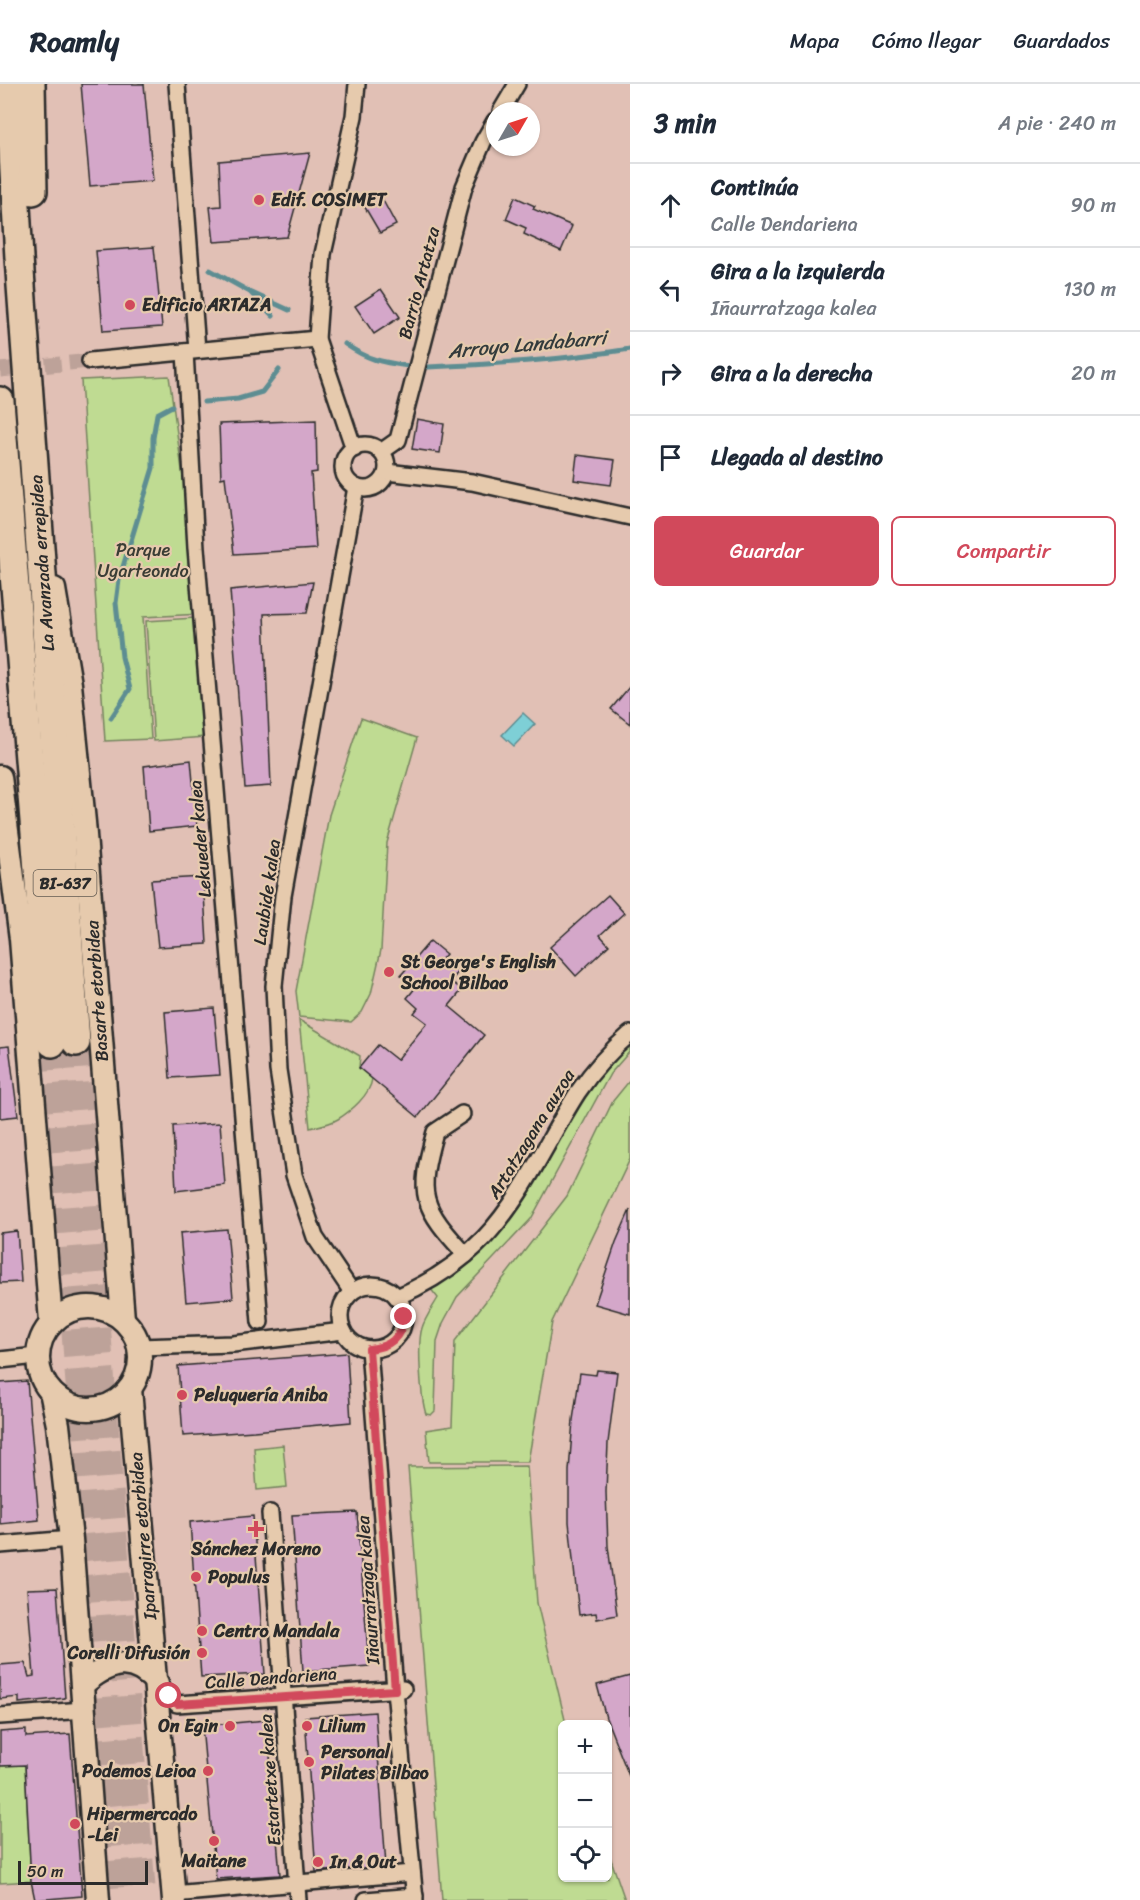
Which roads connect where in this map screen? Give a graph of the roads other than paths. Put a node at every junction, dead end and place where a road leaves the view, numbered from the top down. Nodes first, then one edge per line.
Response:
1 (9, 84) edge
2 (31, 84) edge
3 (177, 84) edge
4 (357, 84) edge
5 (517, 84) edge
6 (506, 102) edge
7 (486, 137) edge
8 (317, 339) junction
9 (191, 351) junction
10 (90, 361) tunnel mouth
11 (29, 396) junction
12 (0, 401) edge
13 (354, 449) junction
14 (381, 452) junction
15 (387, 472) junction
16 (0, 484) edge
17 (36, 485) junction
18 (356, 487) junction
19 (630, 517) edge
20 (12, 556) junction
21 (0, 777) edge
22 (630, 1034) edge
23 (462, 1114) dead end
24 (466, 1256) junction
25 (352, 1292) junction
26 (397, 1297) junction
27 (123, 1319) junction
28 (51, 1322) junction
29 (260, 1322) dead end
30 (343, 1331) junction
31 (139, 1347) junction
32 (369, 1349) junction
33 (37, 1356) junction
34 (0, 1360) edge
35 (130, 1389) junction
36 (52, 1396) junction
37 (270, 1513) dead end
38 (71, 1539) junction
39 (0, 1545) edge
40 (157, 1683) junction
41 (83, 1684) junction
42 (399, 1689) junction
43 (284, 1696) junction
44 (177, 1704) junction
45 (84, 1710) junction
46 (0, 1716) edge
47 (159, 1726) junction
48 (412, 1873) junction
49 (297, 1883) junction
50 (174, 1897) edge
51 (415, 1898) edge
52 (98, 1900) edge
53 (298, 1900) edge
54 (366, 1900) edge

1 - 11 highway, La Avanzada errepidea / BI-637
2 - 11 highway
3 - 9 street, Lekueder kalea
4 - 8 street
5 - 6 street
7 - 14 street, Barrio Artatza
8 - 9 street
8 - 13 street
9 - 10 street
9 - 29 street, Lekueder kalea
11 - 17 highway, La Avanzada errepidea / BI-637
12 - 20 highway, La Avanzada errepidea / BI-637
13 - 14 street
13 - 18 street
14 - 15 street
15 - 18 street
15 - 19 street
16 - 20 highway
17 - 20 highway, La Avanzada errepidea / BI-637
17 - 27 main road, Basarte etorbidea
18 - 25 street, Laubide kalea
21 - 28 main road
22 - 24 street, Artatzagana auzoa
23 - 24 street
24 - 26 street, Artatzagana auzoa
25 - 26 street
25 - 30 street
26 - 32 street
27 - 28 main road
27 - 31 main road
28 - 33 main road
30 - 31 street
30 - 32 street
31 - 35 main road
32 - 42 street, Iñaurratzaga kalea
33 - 34 street
33 - 36 main road
35 - 36 main road
35 - 40 main road, Iparragirre etorbidea
36 - 38 main road
37 - 43 street, Estartetxe kalea
38 - 39 street
38 - 41 main road
40 - 41 main road
40 - 44 street
40 - 47 main road, Iparragirre etorbidea
41 - 45 main road
42 - 43 street, Calle Dendariena
42 - 48 street, Iñaurratzaga kalea
43 - 44 street, Calle Dendariena
43 - 49 street, Estartetxe kalea
44 - 47 street
45 - 46 street
45 - 52 main road
47 - 50 main road
48 - 49 street
48 - 51 street, Iñaurratzaga kalea
49 - 50 street
49 - 53 street, Estartetxe kalea
51 - 54 street

